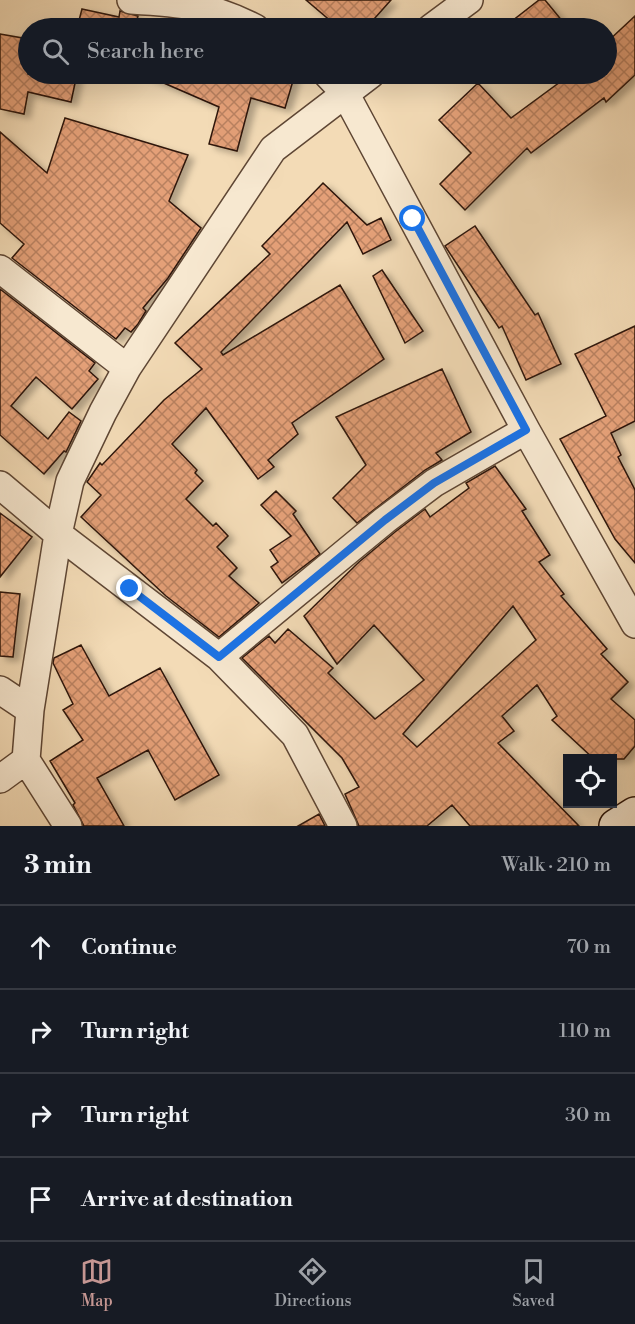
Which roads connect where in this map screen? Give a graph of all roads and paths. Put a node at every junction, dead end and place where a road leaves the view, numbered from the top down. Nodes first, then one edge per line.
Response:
1 (131, 0) edge
2 (469, 0) edge
3 (190, 2) edge
4 (235, 18) edge
5 (445, 18) edge
6 (335, 84) edge
7 (337, 84) edge
8 (0, 269) edge
9 (127, 368) junction
10 (526, 430) junction
11 (0, 485) edge
12 (58, 534) junction
13 (635, 624) edge
14 (219, 657) junction
15 (0, 690) edge
16 (30, 710) junction
17 (26, 760) junction
18 (0, 779) edge
19 (635, 814) edge
20 (68, 826) edge
21 (343, 826) edge
22 (616, 826) edge

1 - 3 street
2 - 5 street
3 - 4 street
6 - 9 street
7 - 10 street
8 - 9 street
9 - 12 street
10 - 13 street
10 - 14 street
11 - 12 street
12 - 14 street
12 - 16 street
14 - 21 street
15 - 16 street
16 - 17 street
17 - 18 street
17 - 20 street
19 - 22 main road

